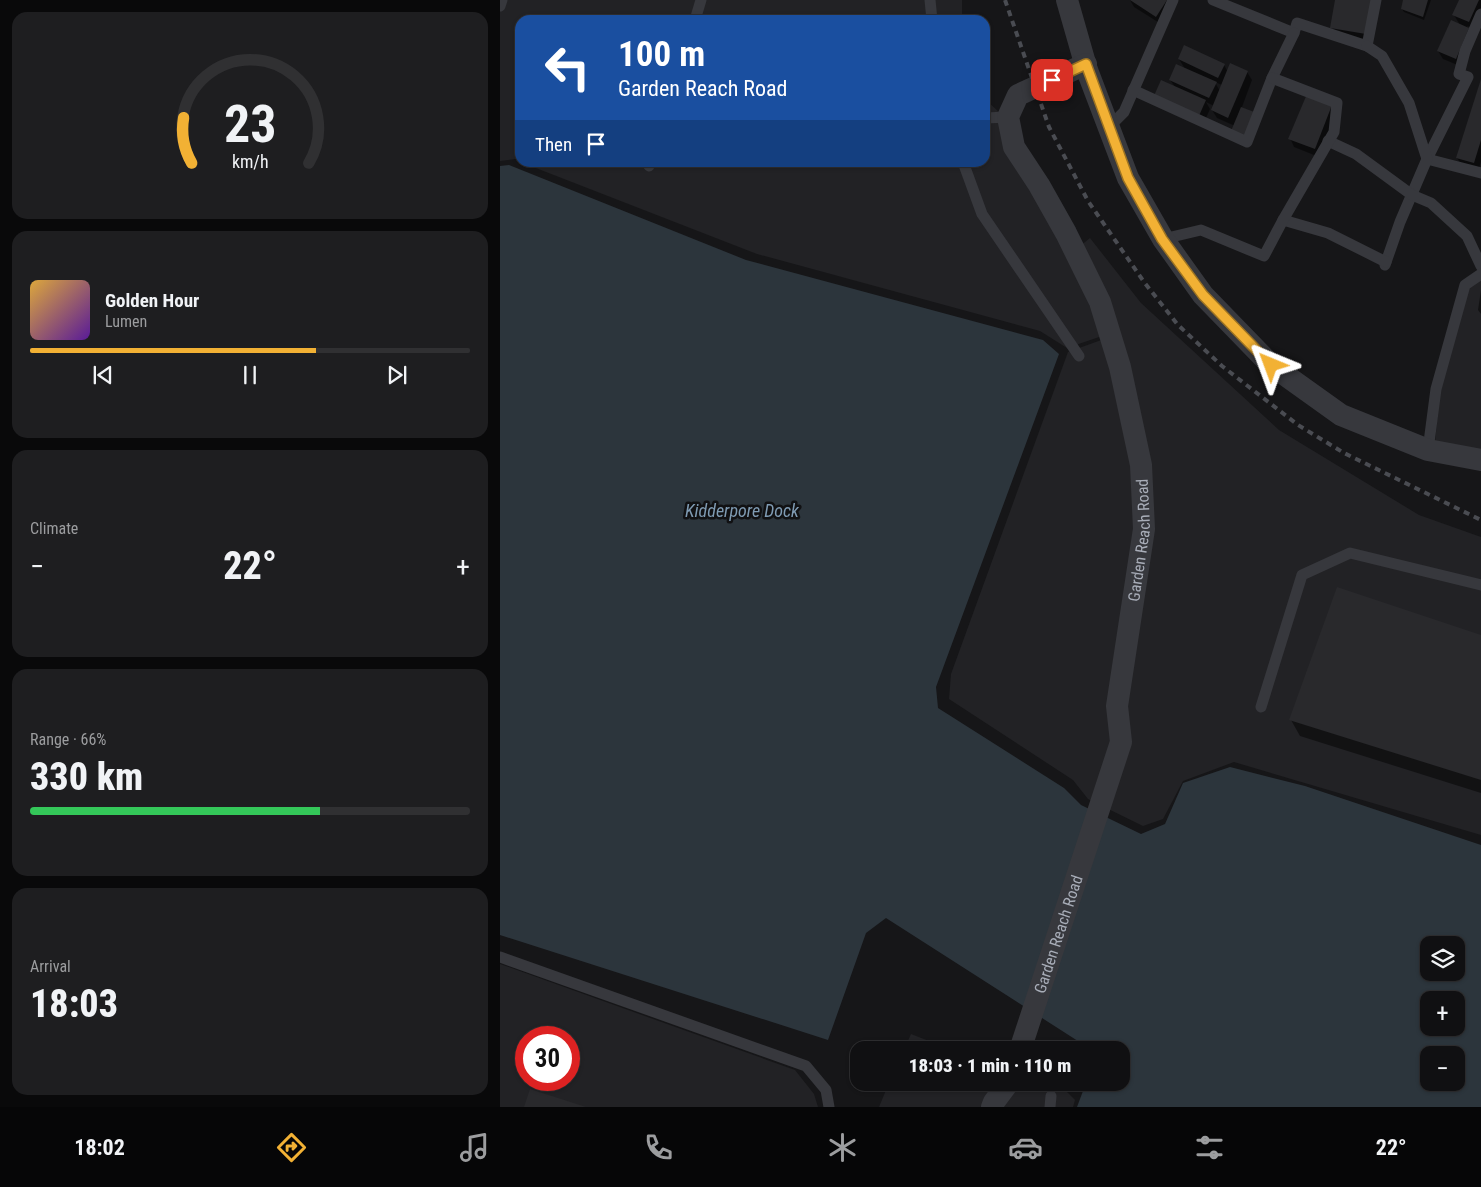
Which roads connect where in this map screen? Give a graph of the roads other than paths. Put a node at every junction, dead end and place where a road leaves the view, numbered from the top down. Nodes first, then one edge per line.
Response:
1 (502, 0) edge
2 (701, 0) edge
3 (930, 0) edge
4 (1067, 0) edge
5 (1173, 0) edge
6 (1213, 0) edge
7 (1376, 0) edge
8 (500, 6) edge
9 (1481, 14) edge
10 (696, 15) edge
11 (932, 15) edge
12 (1294, 33) junction
13 (1367, 46) junction
14 (1086, 64) junction
15 (1272, 78) junction
16 (1133, 90) junction
17 (990, 118) edge
18 (1008, 118) junction
19 (1109, 127) junction
20 (1328, 141) junction
21 (1427, 159) junction
22 (966, 167) edge
23 (1481, 173) edge
24 (1412, 195) junction
25 (1283, 220) junction
26 (1162, 239) junction
27 (1481, 266) edge
28 (1481, 274) edge
29 (1079, 356) dead end
30 (1428, 450) junction
31 (1481, 460) edge
32 (1481, 585) edge
33 (1261, 706) dead end
34 (500, 957) edge
35 (1023, 1041) edge
36 (1002, 1091) edge
37 (829, 1107) edge
38 (992, 1107) edge

1 - 8 lane
2 - 10 lane
3 - 11 lane
4 - 14 street
5 - 16 lane
6 - 12 lane
7 - 13 lane
9 - 21 lane
12 - 13 lane
12 - 15 lane
13 - 21 lane
14 - 18 street
14 - 19 street
15 - 16 lane
15 - 20 lane
16 - 19 lane
17 - 18 lane
18 - 35 street, Garden Reach Road
19 - 26 street
20 - 24 lane
20 - 25 lane
21 - 23 lane
21 - 24 lane
22 - 29 lane
24 - 25 lane
24 - 27 lane
25 - 26 lane
26 - 30 street
28 - 30 lane
30 - 31 street
32 - 33 lane
34 - 37 lane
36 - 38 street

